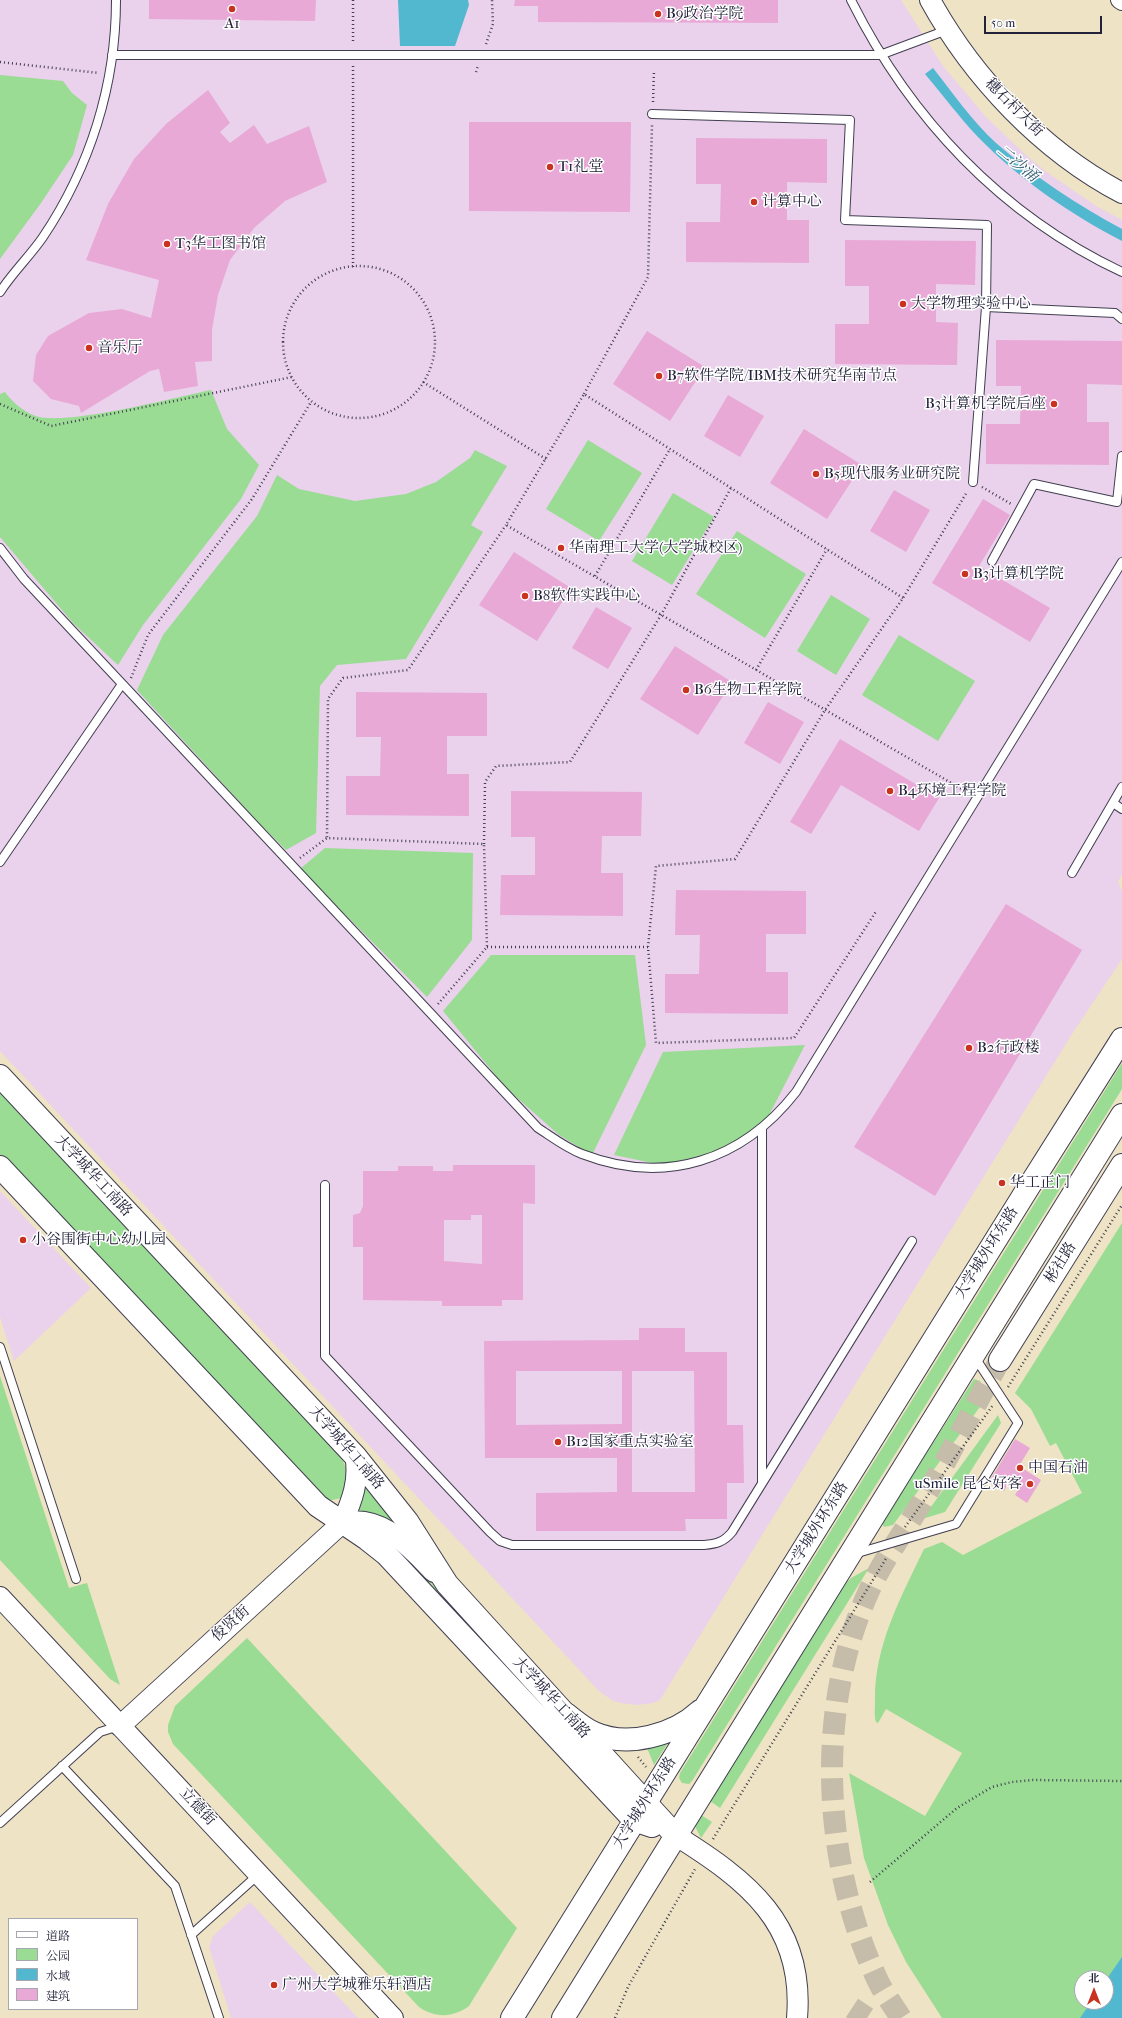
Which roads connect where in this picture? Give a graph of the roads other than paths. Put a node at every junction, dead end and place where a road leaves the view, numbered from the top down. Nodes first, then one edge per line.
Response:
1 (116, 0) edge
2 (851, 0) edge
3 (930, 0) edge
4 (1119, 0) edge
5 (1122, 2) edge
6 (948, 30) junction
7 (112, 55) junction
8 (880, 55) junction
9 (652, 114) road end
10 (1122, 192) edge
11 (1122, 272) edge
12 (0, 292) edge
13 (986, 307) junction
14 (1122, 320) edge
15 (1122, 456) edge
16 (972, 482) road end
17 (0, 548) edge
18 (992, 560) dead end
19 (1122, 562) edge
20 (122, 684) junction
21 (1122, 787) edge
22 (1113, 803) junction
23 (1122, 809) edge
24 (0, 862) edge
25 (1072, 873) dead end
26 (1122, 1039) edge
27 (0, 1076) edge
28 (1122, 1115) edge
29 (762, 1129) junction
30 (1122, 1165) edge
31 (0, 1167) edge
32 (325, 1185) dead end
33 (912, 1241) dead end
34 (0, 1347) edge
35 (973, 1354) junction
36 (1000, 1360) tunnel mouth
37 (355, 1456) junction
38 (762, 1482) junction
39 (342, 1523) junction
40 (848, 1556) junction
41 (76, 1579) dead end
42 (447, 1584) junction
43 (0, 1597) edge
44 (709, 1703) junction
45 (566, 1714) junction
46 (120, 1726) junction
47 (62, 1766) junction
48 (646, 1802) junction
49 (634, 1820) junction
50 (0, 1823) edge
51 (675, 1835) junction
52 (258, 1874) junction
53 (191, 1935) junction
54 (218, 2018) edge
55 (393, 2018) edge
56 (512, 2018) edge
57 (563, 2018) edge
58 (797, 2018) edge

1 - 7 lane
2 - 8 lane
3 - 6 street, 穗石村大街
4 - 5 street
6 - 8 lane
6 - 10 street, 穗石村大街
7 - 8 lane
7 - 12 lane
8 - 11 lane
9 - 13 lane
13 - 14 lane
13 - 16 lane
15 - 18 lane
17 - 20 lane
19 - 29 lane
20 - 24 lane
20 - 29 lane
21 - 22 lane
22 - 23 lane
22 - 25 lane
26 - 44 main road, 大学城外环东路
27 - 37 main road, 大学城华工南路
28 - 35 main road
29 - 38 lane
30 - 36 main road, 彬社路
31 - 39 main road, 大学城华工南路
32 - 38 lane
33 - 38 lane
34 - 41 lane
35 - 40 main road
35 - 40 lane
37 - 39 street, 俊贤街
37 - 42 main road, 大学城华工南路
39 - 42 street
39 - 46 street, 俊贤街
39 - 49 main road, 大学城华工南路
40 - 51 main road
42 - 45 main road, 大学城华工南路
43 - 46 street, 立德街
44 - 45 main road
44 - 48 main road, 大学城外环东路
45 - 48 main road, 大学城华工南路
46 - 47 lane
46 - 52 street, 立德街
47 - 50 lane
47 - 53 lane
48 - 49 main road, 大学城外环东路
48 - 51 main road, 大学城华工南路
49 - 51 main road, 大学城华工南路
49 - 56 main road, 大学城外环东路
51 - 57 main road
51 - 58 street, 大学城华工南路
52 - 53 lane
52 - 55 street, 立德街
53 - 54 lane

